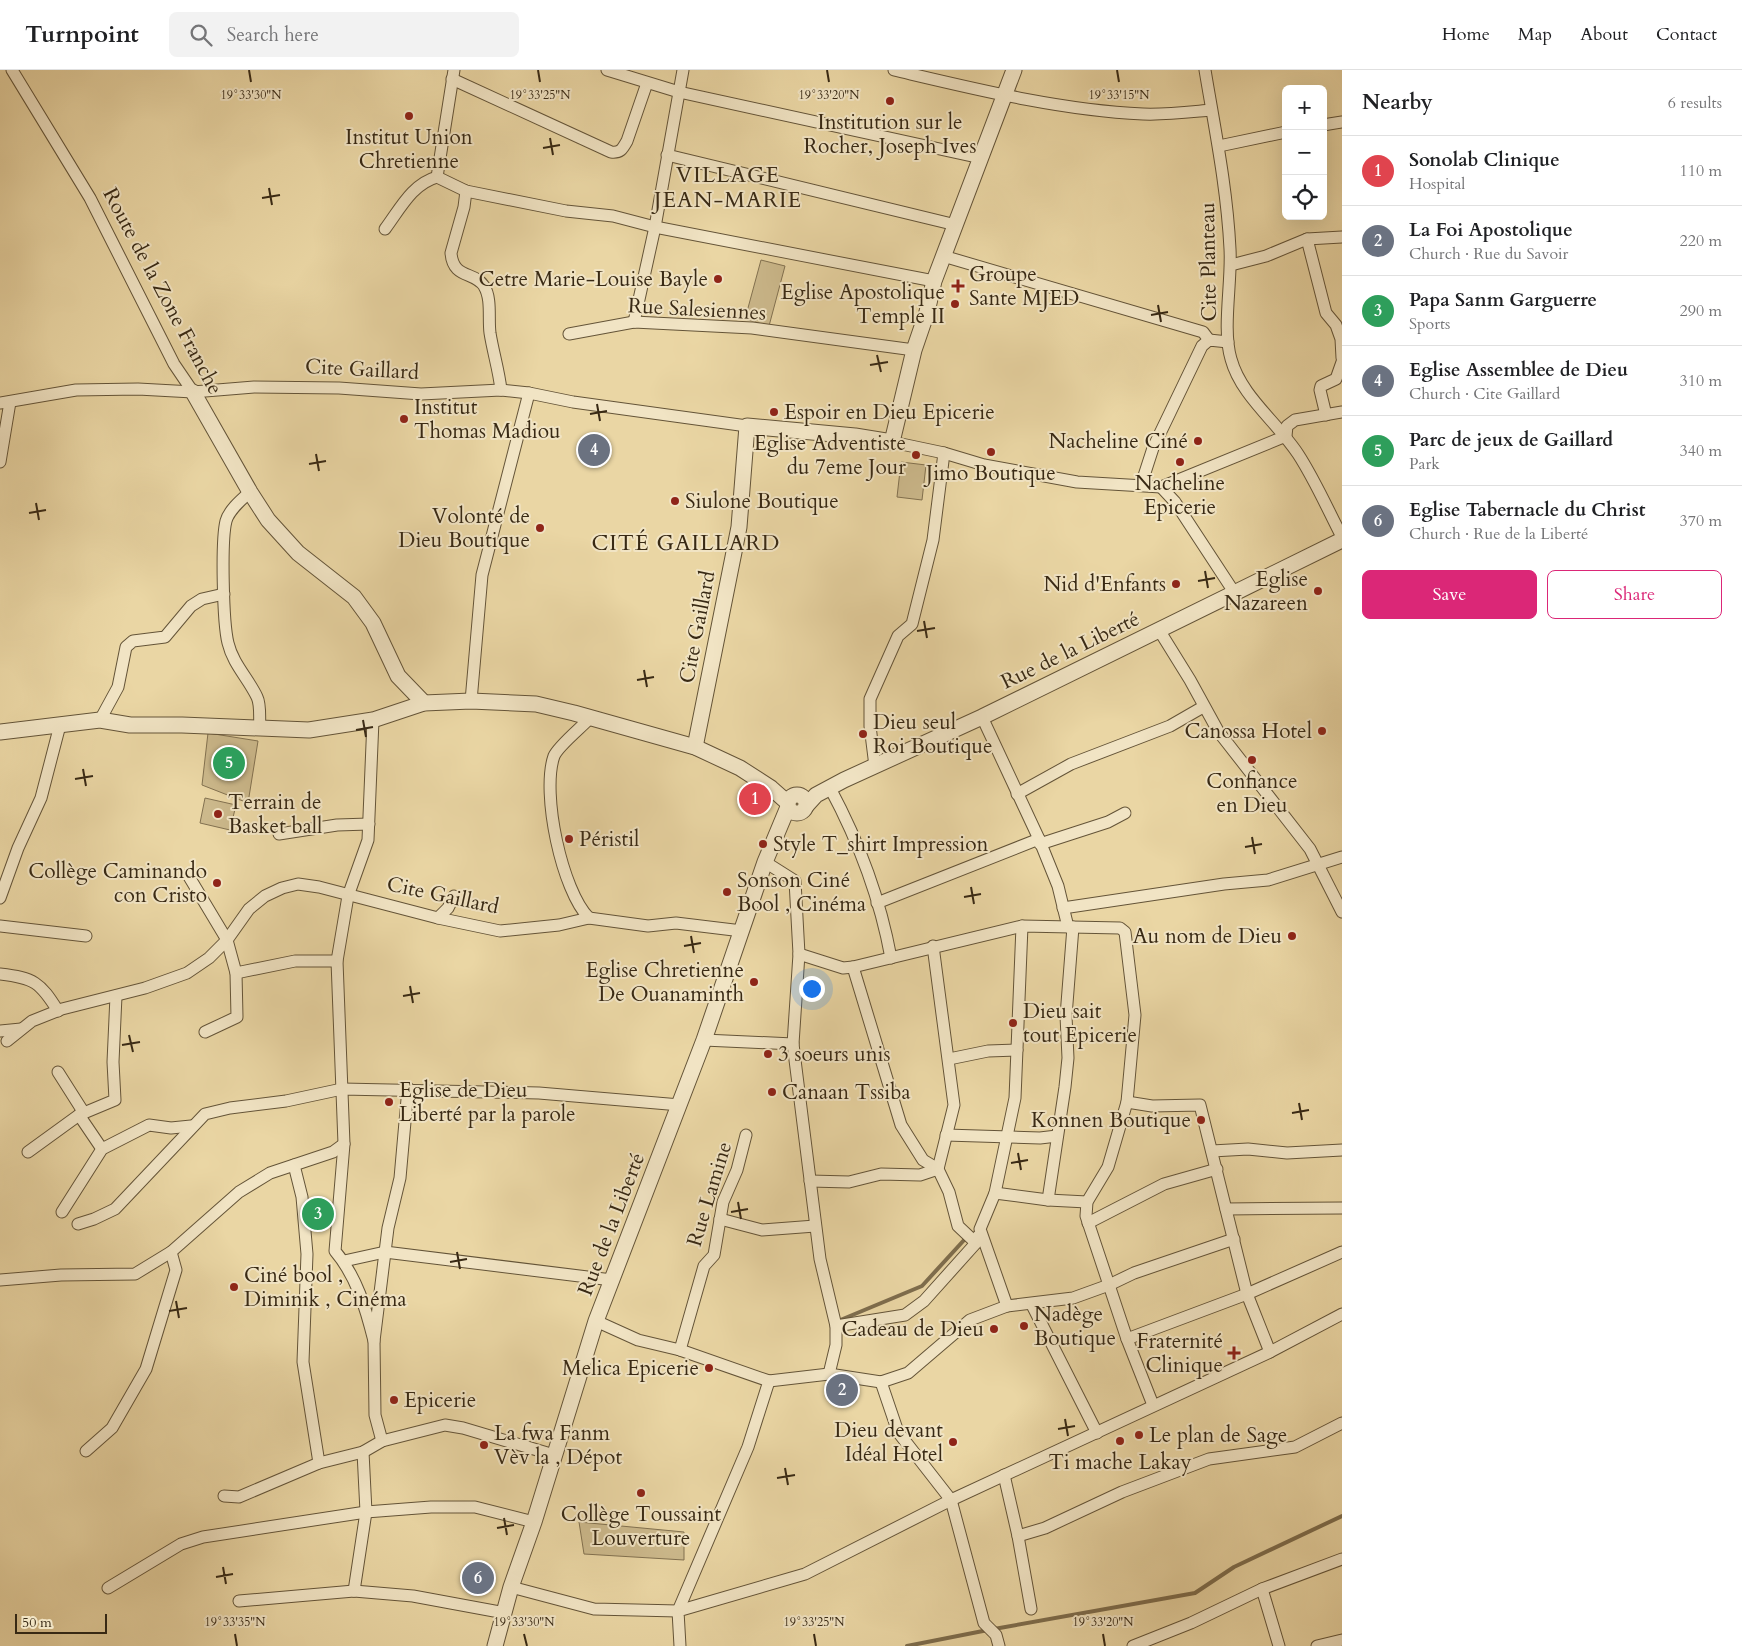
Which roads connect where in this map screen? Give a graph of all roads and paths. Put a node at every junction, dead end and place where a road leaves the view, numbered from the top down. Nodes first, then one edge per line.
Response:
1 (12, 70) edge
2 (607, 70) edge
3 (683, 70) edge
4 (894, 70) edge
5 (1014, 70) edge
6 (1205, 70) edge
7 (453, 75) edge
8 (647, 83) junction
9 (679, 92) junction
10 (1004, 96) junction
11 (1211, 110) junction
12 (1342, 122) edge
13 (1327, 124) edge
14 (1282, 133) edge
15 (1219, 146) junction
16 (668, 155) junction
17 (981, 158) junction
18 (437, 177) junction
19 (466, 191) junction
20 (956, 225) junction
21 (655, 227) junction
22 (385, 229) dead end
23 (1342, 238) edge
24 (1307, 239) junction
25 (943, 256) junction
26 (1231, 265) junction
27 (934, 281) junction
28 (634, 322) junction
29 (569, 334) dead end
30 (1209, 340) junction
31 (1228, 342) junction
32 (914, 350) junction
33 (1342, 360) edge
34 (501, 390) junction
35 (193, 392) junction
36 (529, 393) junction
37 (5, 402) edge
38 (1342, 412) edge
39 (1326, 414) junction
40 (747, 426) junction
41 (1286, 436) junction
42 (892, 442) junction
43 (944, 452) junction
44 (0, 462) edge
45 (1141, 485) junction
46 (1161, 488) junction
47 (250, 492) junction
48 (1342, 539) edge
49 (1234, 592) junction
50 (224, 594) junction
51 (1159, 630) junction
52 (471, 701) junction
53 (424, 702) junction
54 (1203, 707) junction
55 (591, 717) junction
56 (982, 717) junction
57 (100, 720) junction
58 (373, 720) junction
59 (60, 725) junction
60 (260, 727) junction
61 (0, 732) edge
62 (695, 747) junction
63 (875, 766) junction
64 (830, 788) junction
65 (1017, 794) junction
66 (799, 802) junction
67 (1125, 814) dead end
68 (369, 824) junction
69 (280, 834) dead end
70 (1040, 841) junction
71 (1342, 856) edge
72 (765, 862) junction
73 (1318, 863) junction
74 (188, 875) dead end
75 (348, 896) junction
76 (454, 896) dead end
77 (0, 898) edge
78 (877, 903) junction
79 (1063, 908) junction
80 (1342, 912) edge
81 (438, 918) junction
82 (589, 918) junction
83 (0, 926) edge
84 (1022, 926) junction
85 (1071, 927) junction
86 (742, 932) junction
87 (86, 936) dead end
88 (227, 940) junction
89 (933, 946) junction
90 (799, 954) junction
91 (891, 958) junction
92 (337, 961) junction
93 (853, 967) junction
94 (236, 973) junction
95 (0, 974) edge
96 (116, 996) junction
97 (58, 1011) junction
98 (21, 1029) junction
99 (0, 1031) edge
100 (205, 1032) dead end
101 (704, 1040) junction
102 (7, 1041) dead end
103 (793, 1044) junction
104 (1017, 1050) junction
105 (949, 1059) junction
106 (58, 1072) dead end
107 (342, 1088) junction
108 (408, 1088) junction
109 (1127, 1102) junction
110 (680, 1105) junction
111 (81, 1114) junction
112 (191, 1126) junction
113 (746, 1135) dead end
114 (946, 1135) junction
115 (1007, 1135) junction
116 (1057, 1136) junction
117 (344, 1144) junction
118 (102, 1150) junction
119 (1342, 1150) edge
120 (1212, 1151) junction
121 (28, 1152) dead end
122 (294, 1165) junction
123 (938, 1169) junction
124 (1217, 1169) junction
125 (810, 1181) junction
126 (995, 1193) junction
127 (1048, 1200) junction
128 (1087, 1202) junction
129 (1226, 1208) junction
130 (1342, 1208) edge
131 (62, 1212) dead end
132 (720, 1219) junction
133 (1088, 1223) junction
134 (78, 1224) dead end
135 (815, 1226) junction
136 (980, 1230) junction
137 (1234, 1239) junction
138 (976, 1243) junction
139 (171, 1252) junction
140 (385, 1252) junction
141 (1342, 1252) edge
142 (344, 1261) junction
143 (0, 1280) edge
144 (612, 1280) junction
145 (1109, 1286) junction
146 (1247, 1294) junction
147 (1032, 1304) junction
148 (1007, 1306) junction
149 (1342, 1314) edge
150 (596, 1321) junction
151 (836, 1326) junction
152 (1127, 1339) junction
153 (374, 1341) junction
154 (680, 1350) junction
155 (1270, 1352) junction
156 (829, 1374) junction
157 (769, 1380) junction
158 (881, 1382) junction
159 (1153, 1405) junction
160 (1342, 1423) edge
161 (1097, 1433) junction
162 (382, 1440) junction
163 (86, 1451) dead end
164 (364, 1452) junction
165 (554, 1455) junction
166 (319, 1463) junction
167 (1004, 1475) junction
168 (224, 1496) dead end
169 (951, 1500) junction
170 (366, 1512) junction
171 (534, 1522) junction
172 (1018, 1536) junction
173 (1342, 1560) edge
174 (511, 1587) junction
175 (108, 1588) dead end
176 (1262, 1589) junction
177 (354, 1591) junction
178 (239, 1601) dead end
179 (1031, 1609) dead end
180 (678, 1611) junction
181 (505, 1613) junction
182 (1342, 1640) edge
183 (495, 1646) edge
184 (680, 1646) edge
185 (999, 1646) edge
186 (1133, 1646) edge
187 (1279, 1646) edge
188 (1317, 1646) edge

1 - 35 street, Route de la Zone Franche
2 - 8 street
3 - 9 street
4 - 10 street
5 - 10 street
6 - 11 street, Cite Planteau
7 - 8 street
7 - 18 street
8 - 9 street
9 - 16 street
9 - 17 street
10 - 11 street
10 - 17 street
11 - 15 street, Cite Planteau
12 - 13 street
14 - 15 street
15 - 26 street, Cite Planteau
16 - 20 street
16 - 21 street
17 - 20 street
18 - 19 street
18 - 22 street
19 - 21 street
19 - 34 street
20 - 25 street
21 - 27 street
21 - 28 street
23 - 24 street
24 - 26 street
24 - 33 street
25 - 27 street
25 - 30 street
26 - 31 street, Cite Planteau
27 - 32 street
28 - 29 street, Rue Salesiennes
28 - 32 street, Rue Salesiennes
30 - 31 street
30 - 45 street
31 - 41 street, Cite Planteau
32 - 42 street
33 - 39 street
34 - 35 street, Cite Gaillard
34 - 36 street, Cite Gaillard
35 - 37 street, Cite Gaillard
35 - 47 street, Route de la Zone Franche
36 - 40 street, Cite Gaillard
36 - 52 street
37 - 44 street
38 - 39 street
39 - 41 street
40 - 42 street, Cite Gaillard
40 - 62 street, Cite Gaillard
41 - 46 street
41 - 48 street, Cite Planteau
42 - 43 street
43 - 45 street
43 - 63 street
45 - 46 street
46 - 49 street
47 - 50 street
47 - 53 street, Route de la Zone Franche
48 - 49 street, Rue de la Liberté
49 - 51 street, Rue de la Liberté
50 - 57 street
50 - 60 street
51 - 54 street
51 - 56 street, Rue de la Liberté
52 - 53 street
52 - 55 street
53 - 58 street
54 - 65 street
54 - 73 street
55 - 62 street
55 - 82 street
56 - 63 street, Rue de la Liberté
56 - 65 street
57 - 59 street
57 - 60 street
58 - 60 street
58 - 68 street
59 - 61 street
59 - 77 street
62 - 66 street
63 - 64 street, Rue de la Liberté
64 - 66 street, Rue de la Liberté
64 - 78 street
65 - 70 street
66 - 72 street, Rue de la Liberté
67 - 70 street
68 - 69 street
68 - 75 street
70 - 78 street
70 - 79 street
71 - 73 street
72 - 86 street, Rue de la Liberté
72 - 90 street
73 - 79 street
73 - 80 street
74 - 88 street
75 - 81 street, Cite Gaillard
75 - 88 street, Cite Gaillard
75 - 92 street
76 - 81 street
78 - 91 street
79 - 85 street
81 - 82 street, Cite Gaillard
82 - 86 street, Cite Gaillard
83 - 87 street
84 - 85 street
84 - 89 street
84 - 104 street
85 - 109 street
85 - 116 street
86 - 101 street, Rue de la Liberté
88 - 94 street
88 - 96 street, Cite Gaillard
89 - 91 street
89 - 105 street
90 - 93 street
90 - 103 street
91 - 93 street
92 - 94 street
92 - 107 street
93 - 123 street
94 - 100 street
95 - 97 street
96 - 97 street, Cite Gaillard
96 - 111 street
97 - 98 street, Cite Gaillard
98 - 99 street
98 - 102 street
101 - 103 street
101 - 110 street, Rue de la Liberté
103 - 125 street
104 - 105 street
104 - 115 street
105 - 114 street
106 - 111 street
107 - 108 street
107 - 112 street
107 - 117 street
108 - 110 street
108 - 140 street
109 - 120 street
109 - 128 street
110 - 144 street, Rue de la Liberté
111 - 118 street
111 - 121 street
112 - 118 street
112 - 134 street
113 - 132 street, Rue Lamine
114 - 115 street
114 - 123 street
115 - 116 street
115 - 126 street
116 - 127 street
117 - 122 street
117 - 142 street
118 - 131 street
119 - 120 street
120 - 124 street
122 - 139 street
122 - 166 street
123 - 125 street
123 - 138 street
124 - 129 street
124 - 133 street
125 - 135 street
126 - 127 street
126 - 136 street
127 - 128 street
128 - 133 street
129 - 130 street
129 - 137 street
132 - 135 street
132 - 154 street, Rue Lamine
133 - 145 street
135 - 151 street
136 - 138 street
136 - 148 street
137 - 145 street
137 - 146 street
138 - 151 street
139 - 143 street
139 - 163 street
140 - 142 street
140 - 144 street
140 - 153 street
141 - 146 street
142 - 153 street
144 - 150 street, Rue de la Liberté
145 - 147 street
145 - 152 street
146 - 152 street
146 - 155 street
147 - 148 street
147 - 161 street
148 - 158 street
149 - 155 street
150 - 154 street
150 - 165 street, Rue de la Liberté
151 - 156 street
152 - 159 street
153 - 162 street
154 - 157 street
155 - 159 street
156 - 157 street
156 - 158 street
157 - 180 street
158 - 169 street
159 - 161 street
160 - 172 street
161 - 167 street
162 - 164 street
162 - 165 street
164 - 166 street
164 - 170 street
165 - 171 street, Rue de la Liberté
166 - 168 street
167 - 169 street
167 - 172 street
169 - 180 street
169 - 185 street
170 - 171 street
170 - 175 street
170 - 177 street
171 - 174 street, Rue de la Liberté
172 - 179 street
173 - 176 street
174 - 180 street
174 - 181 street, Rue de la Liberté
176 - 186 street
176 - 187 street
177 - 178 street
177 - 181 street
180 - 184 street
181 - 183 street, Rue de la Liberté
182 - 188 street

